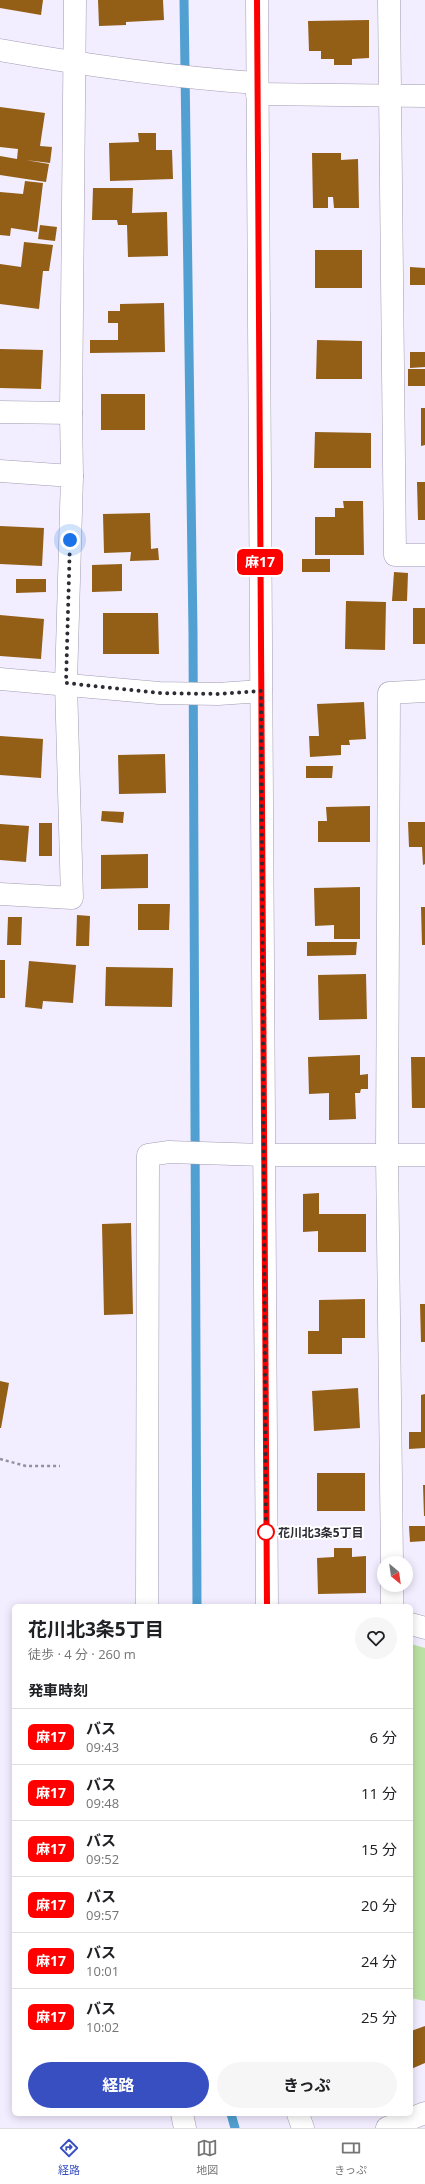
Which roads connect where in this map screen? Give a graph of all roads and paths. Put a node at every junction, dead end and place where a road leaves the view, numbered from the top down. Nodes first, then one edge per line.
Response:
1 (75, 0) edge
2 (257, 0) edge
3 (389, 0) edge
4 (0, 50) edge
5 (75, 64) junction
6 (257, 88) junction
7 (390, 95) junction
8 (425, 96) edge
9 (0, 412) edge
10 (71, 413) junction
11 (0, 471) edge
12 (72, 476) junction
13 (425, 555) edge
14 (0, 679) edge
15 (66, 683) junction
16 (261, 691) junction
17 (425, 691) edge
18 (0, 894) edge
19 (263, 1155) junction
20 (387, 1155) junction
21 (425, 1155) edge
22 (0, 1459) edge
23 (60, 1466) dead end
24 (392, 1556) edge
25 (392, 1592) edge
26 (147, 1604) edge
27 (267, 1604) edge
28 (392, 1604) edge
29 (413, 1625) edge
30 (425, 1628) edge
31 (425, 2113) edge
32 (182, 2116) edge
33 (299, 2116) edge
34 (185, 2128) edge
35 (303, 2128) edge
36 (387, 2128) edge

1 - 5 street
2 - 6 street
3 - 7 street
4 - 5 street
5 - 6 street
5 - 10 street
6 - 7 street
6 - 16 street
7 - 8 street
7 - 13 street
9 - 10 street
10 - 12 street
11 - 12 street
12 - 15 street
14 - 15 street
15 - 16 street
15 - 18 street
16 - 19 street
17 - 20 street
19 - 20 street
19 - 26 street
19 - 27 street
20 - 21 street
20 - 24 street
22 - 23 path
25 - 28 street
29 - 30 street
31 - 36 street
32 - 34 street
33 - 35 street

